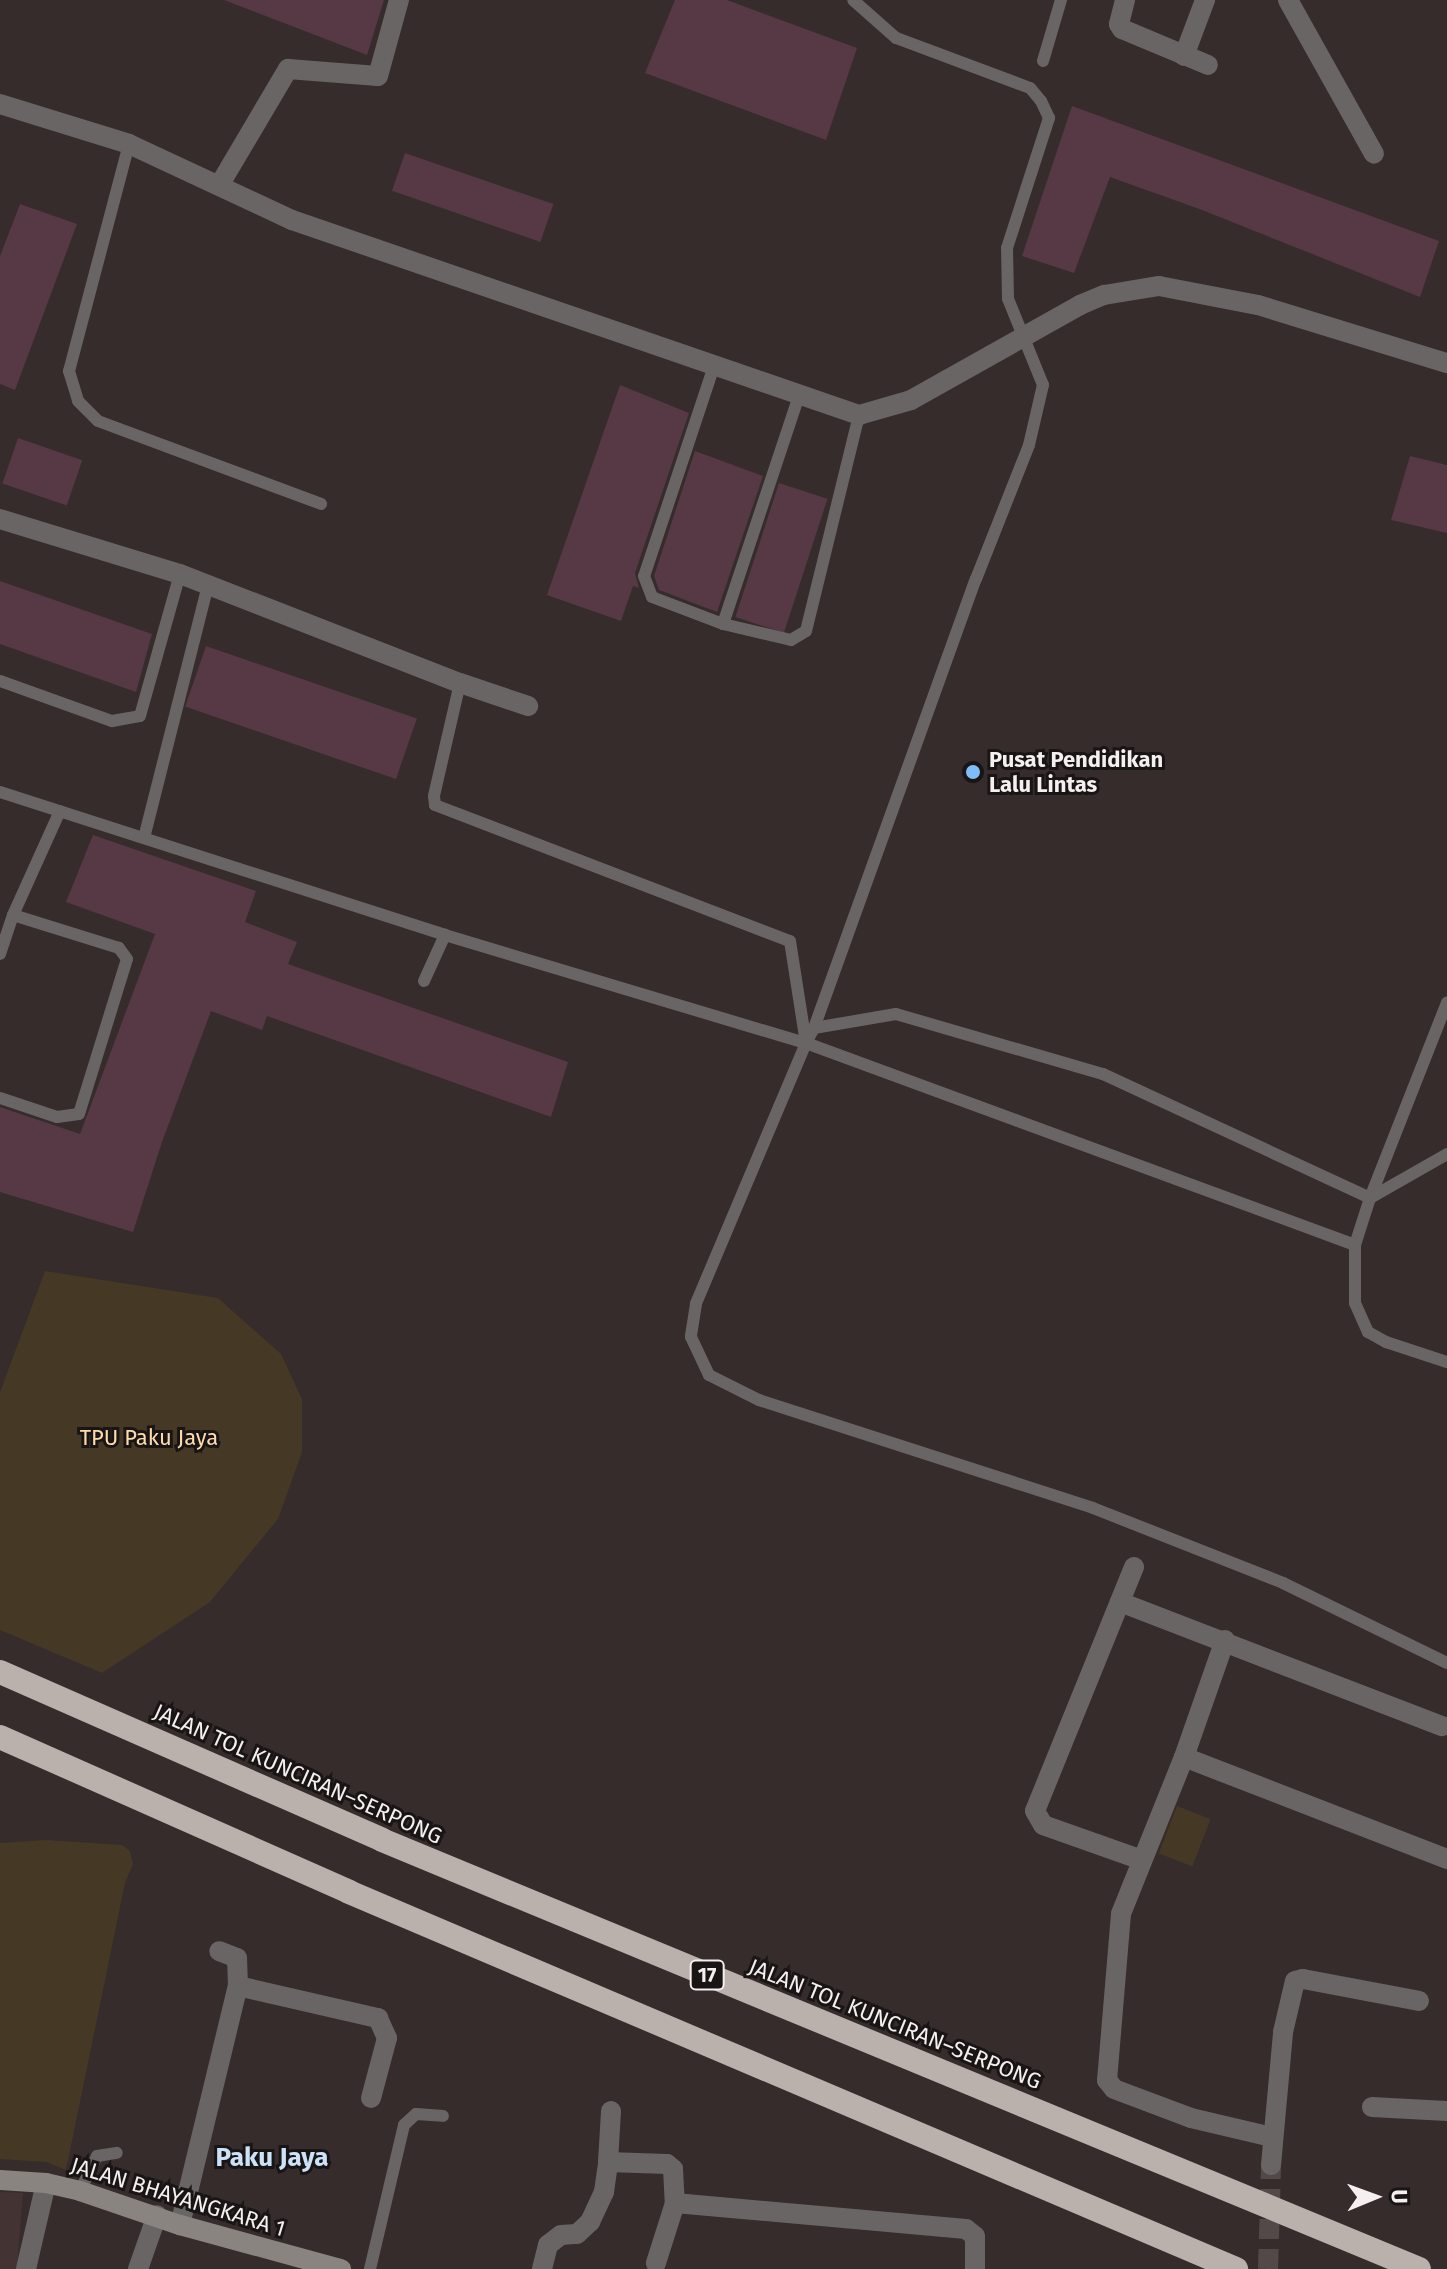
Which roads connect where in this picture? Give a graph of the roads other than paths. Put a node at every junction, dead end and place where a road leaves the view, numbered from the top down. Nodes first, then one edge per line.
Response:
1 (399, 0) edge
2 (853, 0) edge
3 (1061, 0) edge
4 (1125, 0) edge
5 (1205, 0) edge
6 (1288, 0) edge
7 (1184, 56) junction
8 (1043, 61) dead end
9 (1208, 65) dead end
10 (0, 104) edge
11 (129, 144) junction
12 (1374, 154) dead end
13 (220, 184) junction
14 (1023, 336) junction
15 (1447, 363) edge
16 (714, 366) junction
17 (799, 395) junction
18 (859, 415) junction
19 (321, 504) dead end
20 (0, 519) edge
21 (180, 574) junction
22 (208, 585) junction
23 (723, 624) junction
24 (0, 681) edge
25 (460, 683) junction
26 (528, 706) dead end
27 (0, 792) edge
28 (60, 811) junction
29 (144, 838) junction
30 (13, 915) junction
31 (445, 935) junction
32 (0, 954) edge
33 (424, 981) dead end
34 (1447, 1003) edge
35 (814, 1028) junction
36 (806, 1043) junction
37 (0, 1098) edge
38 (1447, 1154) edge
39 (1370, 1198) junction
40 (1355, 1245) junction
41 (1447, 1362) edge
42 (1134, 1567) dead end
43 (1120, 1602) junction
44 (1225, 1640) junction
45 (1447, 1663) edge
46 (0, 1672) edge
47 (1442, 1726) dead end
48 (0, 1737) edge
49 (1184, 1757) junction
50 (1447, 1859) edge
51 (1142, 1860) junction
52 (219, 1951) dead end
53 (238, 1986) junction
54 (1419, 2001) dead end
55 (371, 2098) dead end
56 (1372, 2107) dead end
57 (611, 2111) dead end
58 (1447, 2111) edge
59 (443, 2116) dead end
60 (1272, 2137) junction
61 (117, 2153) dead end
62 (608, 2162) junction
63 (1271, 2165) tunnel mouth
64 (0, 2180) edge
65 (46, 2183) junction
66 (80, 2191) junction
67 (675, 2203) junction
68 (157, 2215) junction
69 (180, 2225) junction
70 (656, 2263) dead end
71 (26, 2269) edge
72 (138, 2269) edge
73 (341, 2269) edge
74 (370, 2269) edge
75 (542, 2269) edge
76 (975, 2269) edge
77 (1236, 2269) edge
78 (1419, 2269) edge

1 - 13 street
2 - 14 lane
3 - 8 lane
4 - 7 street
5 - 7 street
6 - 12 street
7 - 9 street
10 - 11 street
11 - 13 street
11 - 19 lane
13 - 16 street
14 - 15 street
14 - 18 street
14 - 35 lane
16 - 17 street
16 - 23 lane
17 - 18 street
17 - 23 lane
18 - 23 lane
20 - 21 street
21 - 22 street
21 - 24 lane
22 - 25 street
22 - 29 lane
25 - 26 street
25 - 36 lane
27 - 28 lane
28 - 29 lane
28 - 30 lane
29 - 31 lane
30 - 32 lane
30 - 37 lane
31 - 33 lane
31 - 36 lane
34 - 39 lane
35 - 36 lane
35 - 39 lane
36 - 40 lane
36 - 45 lane
38 - 39 lane
39 - 40 lane
40 - 41 lane
42 - 43 street
43 - 44 street
43 - 51 street
44 - 47 street
44 - 49 street
46 - 78 highway, JALAN TOL KUNCIRAN–SERPONG / 17
48 - 77 highway
49 - 50 street
49 - 51 street
51 - 60 street
52 - 53 street
53 - 55 street
53 - 69 street
54 - 60 street
56 - 58 street
57 - 62 street
59 - 74 lane
60 - 63 street
61 - 66 lane
62 - 67 street
62 - 75 street
64 - 65 street, JALAN BHAYANGKARA 1
65 - 66 street, JALAN BHAYANGKARA 1
65 - 71 street
66 - 68 street, JALAN BHAYANGKARA 1
67 - 70 street
67 - 76 street
68 - 69 street, JALAN BHAYANGKARA 1
68 - 72 street
69 - 73 street, JALAN BHAYANGKARA 1

